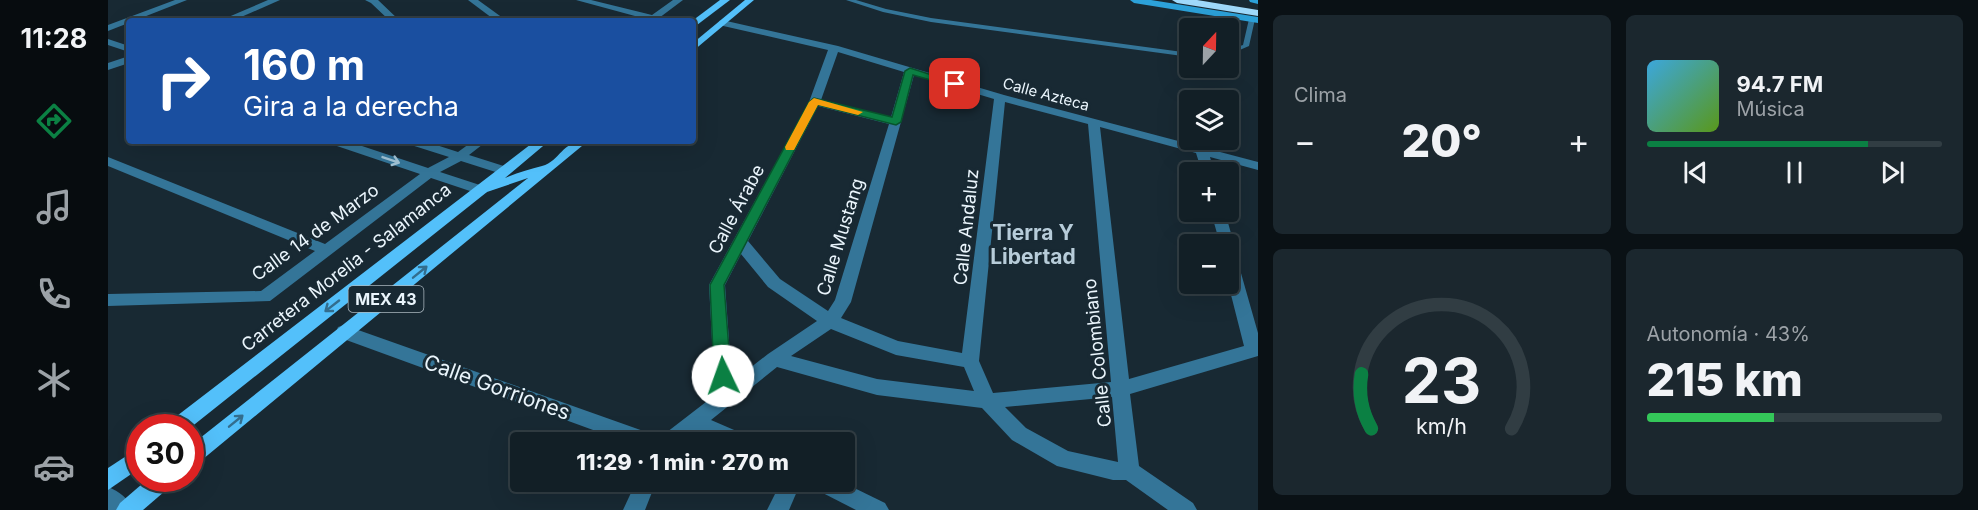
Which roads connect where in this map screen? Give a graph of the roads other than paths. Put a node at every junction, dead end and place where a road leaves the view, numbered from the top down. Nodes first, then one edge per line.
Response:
1 (183, 0) edge
2 (276, 0) edge
3 (369, 0) edge
4 (472, 0) edge
5 (580, 0) edge
6 (679, 0) edge
7 (726, 0) edge
8 (750, 0) edge
9 (849, 0) edge
10 (877, 0) edge
11 (1134, 0) edge
12 (1177, 0) edge
13 (1214, 0) edge
14 (1253, 0) edge
15 (1258, 1) edge
16 (1258, 7) edge
17 (873, 8) junction
18 (238, 15) junction
19 (135, 18) edge
20 (231, 18) edge
21 (246, 18) edge
22 (392, 18) edge
23 (498, 18) edge
24 (644, 18) edge
25 (654, 18) edge
26 (1256, 18) edge
27 (126, 21) edge
28 (696, 23) edge
29 (722, 23) junction
30 (108, 28) edge
31 (108, 42) edge
32 (696, 45) edge
33 (126, 48) edge
34 (834, 48) junction
35 (1239, 49) edge
36 (1179, 54) edge
37 (126, 60) edge
38 (110, 65) edge
39 (126, 70) edge
40 (910, 71) junction
41 (1000, 97) junction
42 (814, 102) junction
43 (896, 122) junction
44 (1094, 123) junction
45 (344, 144) edge
46 (422, 144) edge
47 (477, 144) edge
48 (539, 144) edge
49 (578, 144) edge
50 (1202, 151) junction
51 (460, 156) junction
52 (563, 157) junction
53 (108, 161) edge
54 (1205, 162) edge
55 (1258, 166) edge
56 (505, 171) junction
57 (429, 173) junction
58 (481, 190) junction
59 (740, 242) junction
60 (327, 250) junction
61 (1239, 290) edge
62 (108, 300) edge
63 (830, 321) junction
64 (344, 332) junction
65 (1256, 349) edge
66 (774, 359) junction
67 (970, 361) junction
68 (1121, 389) junction
69 (724, 398) junction
70 (987, 401) junction
71 (194, 414) edge
72 (695, 422) junction
73 (621, 432) edge
74 (680, 432) edge
75 (718, 432) edge
76 (204, 447) edge
77 (126, 466) edge
78 (1129, 471) junction
79 (108, 480) edge
80 (148, 492) edge
81 (642, 492) edge
82 (786, 492) edge
83 (842, 492) edge
84 (108, 497) edge
85 (125, 510) edge
86 (634, 510) edge
87 (778, 510) edge
88 (878, 510) edge
89 (1186, 510) edge

1 - 19 street
2 - 18 street
3 - 22 street
4 - 23 street
5 - 24 street
6 - 25 street
7 - 28 main road
8 - 29 main road
9 - 17 lane
10 - 17 lane
11 - 26 main road
12 - 26 highway
13 - 16 highway
14 - 15 main road
17 - 36 lane
18 - 20 street
18 - 21 street
26 - 35 lane
27 - 30 street
29 - 32 main road
29 - 34 street, Calle Azteca
31 - 33 street
34 - 40 street, Calle Azteca
34 - 42 street, Calle Árabe
37 - 38 street
38 - 39 street
40 - 41 street, Calle Azteca
40 - 43 street, Calle Mustang
41 - 44 street, Calle Azteca
41 - 67 street, Calle Andaluz
42 - 43 street
42 - 59 street, Calle Árabe
43 - 63 street, Calle Mustang
44 - 50 street, Calle Azteca
44 - 68 street, Calle Colombiano
45 -> 57 street
46 - 51 street
47 - 51 street, Calle 14 de Marzo
48 - 56 main road, Carretera Morelia - Salamanca / MEX 43
49 - 52 main road, MEX 43
50 - 54 street
50 - 55 street, Calle Azteca
51 - 56 street
51 - 57 street, Calle 14 de Marzo
52 - 58 main road
64 -> 52 main road, MEX 43
53 - 60 street
56 - 58 main road, Carretera Morelia - Salamanca / MEX 43
57 - 58 street
57 - 60 street, Calle 14 de Marzo
58 -> 71 main road, Carretera Morelia - Salamanca / MEX 43
59 - 63 street
59 - 69 street, Calle Árabe
60 - 62 street, Calle 14 de Marzo
61 - 65 street
63 - 66 street, Calle Mustang
63 - 67 street
64 - 73 street, Calle Gorriones
76 -> 64 main road, MEX 43
65 - 68 street
66 - 69 street, Calle Mustang
66 - 70 street
67 - 70 street
68 - 70 street
68 - 78 street, Calle Colombiano
69 - 72 street, Calle Mustang
70 - 78 street
72 - 74 street
72 - 75 street
77 - 79 main road
78 - 89 street
80 - 85 main road
81 - 86 street
82 - 87 street
83 - 88 street
84 - 85 street

